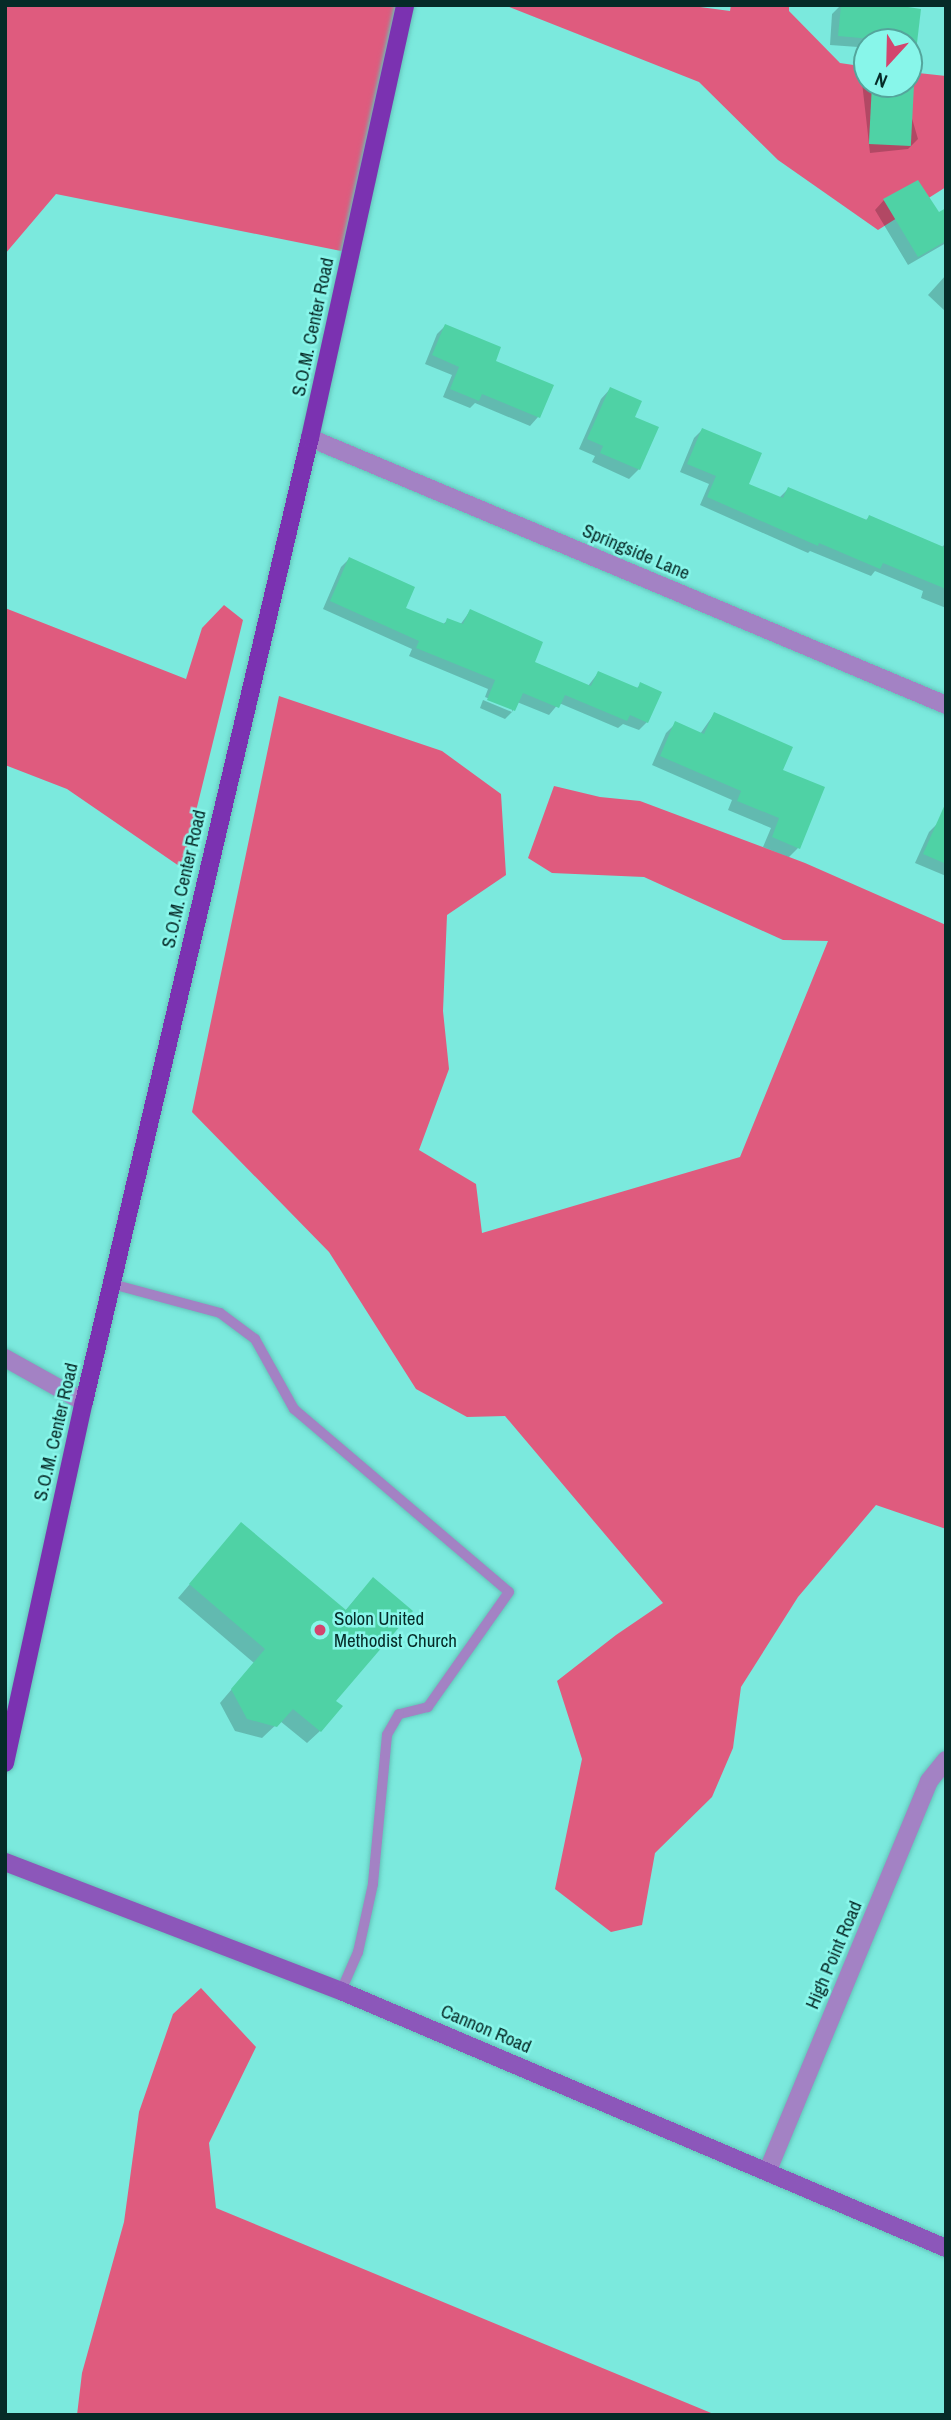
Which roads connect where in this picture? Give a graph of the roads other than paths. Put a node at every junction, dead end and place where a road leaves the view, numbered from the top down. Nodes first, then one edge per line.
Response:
1 (405, 5) edge
2 (310, 438) junction
3 (946, 705) edge
4 (111, 1284) junction
5 (5, 1358) edge
6 (84, 1402) junction
7 (946, 1760) edge
8 (5, 1763) edge
9 (5, 1862) edge
10 (341, 1991) junction
11 (768, 2170) junction
12 (946, 2248) edge

1 - 2 main road, S.O.M. Center Road
2 - 3 street, Springside Lane
2 - 4 main road, S.O.M. Center Road
4 - 6 main road, S.O.M. Center Road
4 - 10 lane
5 - 6 street
6 - 8 main road, S.O.M. Center Road
7 - 11 street, High Point Road
9 - 10 main road, Cannon Road
10 - 11 main road, Cannon Road
11 - 12 main road, Cannon Road

